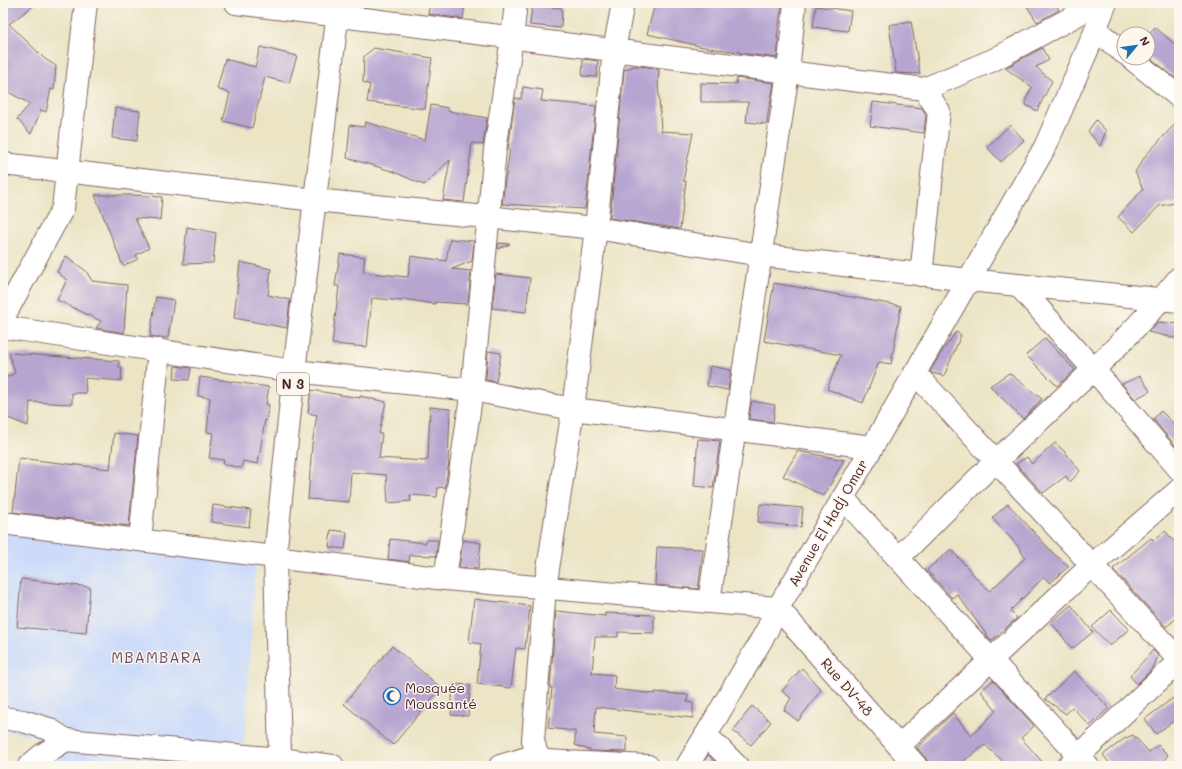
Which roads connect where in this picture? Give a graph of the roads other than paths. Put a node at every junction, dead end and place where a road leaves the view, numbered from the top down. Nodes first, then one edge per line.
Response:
1 (86, 3) edge
2 (236, 3) edge
3 (516, 3) edge
4 (623, 3) edge
5 (795, 3) edge
6 (339, 9) edge
7 (1094, 13) edge
8 (512, 38) junction
9 (1116, 42) edge
10 (614, 50) junction
11 (1141, 66) edge
12 (788, 72) junction
13 (924, 89) junction
14 (1179, 97) edge
15 (3, 164) edge
16 (66, 172) junction
17 (315, 200) junction
18 (489, 218) junction
19 (596, 228) junction
20 (761, 255) junction
21 (921, 275) junction
22 (1179, 278) edge
23 (968, 280) junction
24 (1018, 286) junction
25 (1170, 300) edge
26 (3, 318) edge
27 (3, 327) edge
28 (159, 350) junction
29 (1094, 370) junction
30 (294, 371) junction
31 (915, 373) junction
32 (472, 390) junction
33 (573, 408) junction
34 (736, 430) junction
35 (872, 448) junction
36 (996, 461) junction
37 (1179, 469) edge
38 (1179, 490) edge
39 (843, 498) junction
40 (10, 524) dead end
41 (140, 540) junction
42 (275, 557) junction
43 (898, 558) junction
44 (1092, 565) junction
45 (445, 579) junction
46 (545, 588) junction
47 (709, 602) junction
48 (778, 608) junction
49 (991, 659) junction
50 (1179, 661) edge
51 (3, 718) edge
52 (706, 735) junction
53 (66, 740) junction
54 (899, 746) junction
55 (537, 755) junction
56 (279, 762) edge
57 (1079, 763) edge
58 (29, 766) edge
59 (333, 766) edge
60 (500, 766) edge
61 (648, 766) edge
62 (687, 766) edge
63 (736, 766) edge
64 (916, 766) edge

1 - 16 street
2 - 6 street
3 - 8 street
4 - 10 street
5 - 12 street
6 - 8 street
6 - 17 street, N 3
7 - 9 street
7 - 13 street
7 - 23 street, Avenue El Hadj Omar
8 - 10 street
8 - 18 street
10 - 12 street
10 - 19 street
11 - 14 street
12 - 13 street
12 - 20 street
13 - 21 street
15 - 16 street
16 - 17 street
16 - 26 street
17 - 18 street
17 - 30 street, N 3
18 - 19 street
18 - 32 street
19 - 20 street
19 - 33 street
20 - 21 street
20 - 34 street
21 - 23 street
22 - 25 street
23 - 24 street
23 - 31 street, Avenue El Hadj Omar
24 - 25 street
24 - 29 street
25 - 29 street
27 - 28 street
28 - 30 street
28 - 41 street
29 - 36 street
29 - 37 street
30 - 32 street
30 - 42 street, N 3
31 - 35 street, Avenue El Hadj Omar
31 - 36 street
32 - 33 street
32 - 45 street
33 - 34 street
33 - 46 street
34 - 35 street
34 - 47 street
35 - 39 street, Avenue El Hadj Omar
36 - 43 street
36 - 44 street
38 - 44 street
39 - 43 street
39 - 48 street, Avenue El Hadj Omar
40 - 41 street
41 - 42 street
42 - 45 street
42 - 56 street, N 3
43 - 49 street
44 - 49 street
44 - 50 street
45 - 46 street
46 - 47 street
46 - 55 street
47 - 48 street
48 - 52 street, Avenue El Hadj Omar
48 - 54 street, Rue DV-48
49 - 54 street
49 - 57 street
50 - 57 street
51 - 53 street
52 - 62 street, Avenue El Hadj Omar
52 - 63 street
53 - 56 street
53 - 58 street
54 - 64 street, Rue DV-48
55 - 60 street
55 - 61 street
56 - 59 street

